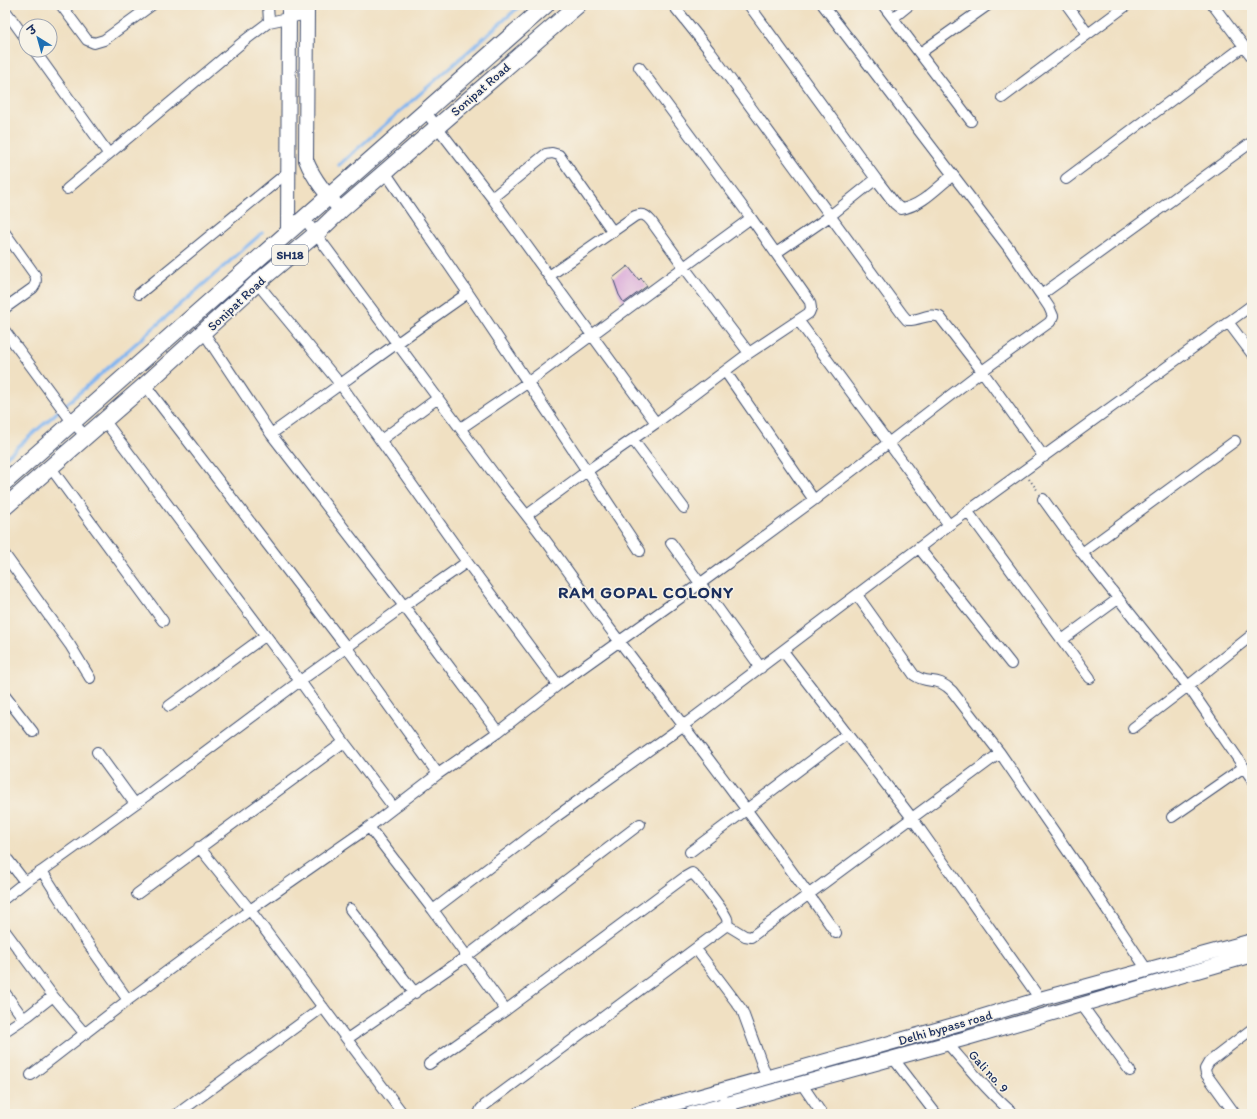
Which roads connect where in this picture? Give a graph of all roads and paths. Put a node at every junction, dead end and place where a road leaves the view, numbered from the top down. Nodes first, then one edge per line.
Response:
1 (60, 5) edge
2 (152, 5) edge
3 (268, 5) edge
4 (546, 5) edge
5 (578, 5) edge
6 (673, 5) edge
7 (749, 5) edge
8 (823, 5) edge
9 (883, 5) edge
10 (909, 5) edge
11 (988, 5) edge
12 (1067, 5) edge
13 (1127, 5) edge
14 (1213, 5) edge
15 (5, 10) edge
16 (307, 10) edge
17 (289, 11) edge
18 (892, 18) junction
19 (269, 22) junction
20 (18, 28) edge
21 (1088, 34) junction
22 (1244, 46) junction
23 (920, 53) junction
24 (1252, 57) edge
25 (40, 58) edge
26 (639, 67) dead end
27 (1002, 98) dead end
28 (425, 111) junction
29 (971, 121) dead end
30 (438, 126) junction
31 (1252, 142) edge
32 (108, 153) junction
33 (288, 172) junction
34 (385, 172) junction
35 (953, 175) junction
36 (876, 179) junction
37 (1066, 179) dead end
38 (67, 189) dead end
39 (329, 196) junction
40 (492, 198) junction
41 (341, 210) junction
42 (830, 216) junction
43 (304, 218) junction
44 (751, 218) junction
45 (288, 232) junction
46 (613, 232) junction
47 (5, 233) edge
48 (317, 233) junction
49 (776, 253) junction
50 (684, 267) junction
51 (549, 276) junction
52 (257, 283) junction
53 (468, 293) junction
54 (139, 294) dead end
55 (1042, 295) junction
56 (1252, 305) edge
57 (5, 308) edge
58 (798, 320) junction
59 (1228, 322) junction
60 (5, 330) edge
61 (204, 333) junction
62 (591, 334) junction
63 (397, 342) junction
64 (749, 353) junction
65 (1252, 354) edge
66 (725, 371) junction
67 (982, 371) junction
68 (527, 382) junction
69 (145, 385) junction
70 (341, 385) junction
71 (438, 398) junction
72 (104, 420) junction
73 (73, 423) junction
74 (656, 423) junction
75 (461, 428) junction
76 (271, 434) junction
77 (86, 436) junction
78 (381, 440) junction
79 (633, 440) junction
80 (1235, 441) dead end
81 (888, 443) junction
82 (1044, 457) junction
83 (51, 468) junction
84 (587, 471) junction
85 (1023, 472) junction
86 (5, 482) edge
87 (1043, 499) joint
88 (814, 500) junction
89 (5, 507) edge
90 (684, 508) dead end
91 (968, 512) junction
92 (527, 515) junction
93 (949, 525) junction
94 (672, 543) dead end
95 (918, 548) junction
96 (640, 551) dead end
97 (1082, 553) junction
98 (5, 555) edge
99 (467, 562) junction
100 (701, 583) junction
101 (857, 595) junction
102 (1118, 599) junction
103 (404, 606) junction
104 (163, 620) dead end
105 (265, 636) junction
106 (1251, 638) edge
107 (1062, 640) junction
108 (619, 641) junction
109 (347, 648) junction
110 (783, 651) junction
111 (1012, 664) dead end
112 (761, 668) junction
113 (90, 678) dead end
114 (1090, 678) dead end
115 (300, 681) junction
116 (558, 685) junction
117 (1188, 686) junction
118 (5, 696) edge
119 (169, 706) dead end
120 (684, 725) junction
121 (1133, 728) dead end
122 (33, 732) dead end
123 (498, 732) junction
124 (847, 734) junction
125 (344, 742) junction
126 (97, 752) dead end
127 (1000, 753) junction
128 (1244, 767) junction
129 (438, 774) junction
130 (1252, 778) edge
131 (135, 804) junction
132 (394, 808) junction
133 (745, 810) junction
134 (1172, 817) dead end
135 (912, 818) junction
136 (640, 824) dead end
137 (369, 827) junction
138 (199, 847) junction
139 (690, 852) dead end
140 (5, 856) edge
141 (42, 871) junction
142 (25, 882) junction
143 (137, 894) dead end
144 (809, 894) junction
145 (5, 898) edge
146 (350, 909) dead end
147 (250, 910) junction
148 (433, 910) junction
149 (727, 925) junction
150 (5, 931) edge
151 (836, 933) dead end
152 (1252, 941) edge
153 (696, 949) junction
154 (1252, 955) edge
155 (467, 956) junction
156 (1147, 970) junction
157 (5, 993) edge
158 (415, 993) junction
159 (53, 996) junction
160 (1040, 999) junction
161 (128, 1000) junction
162 (1080, 1004) junction
163 (323, 1007) junction
164 (506, 1010) junction
165 (23, 1018) junction
166 (1252, 1029) edge
167 (5, 1031) edge
168 (85, 1034) junction
169 (347, 1039) junction
170 (947, 1043) junction
171 (893, 1058) junction
172 (429, 1064) dead end
173 (1130, 1071) dead end
174 (31, 1075) dead end
175 (766, 1078) junction
176 (801, 1083) junction
177 (718, 1091) junction
178 (731, 1109) edge
179 (177, 1114) edge
180 (403, 1114) edge
181 (479, 1114) edge
182 (637, 1114) edge
183 (690, 1114) edge
184 (822, 1114) edge
185 (936, 1114) edge
186 (1014, 1114) edge
187 (1235, 1114) edge

1 - 2 street
3 - 19 street
4 - 28 main road, Sonipat Road / SH18
5 - 30 main road, Sonipat Road / SH18
6 - 42 street
7 - 36 street
8 - 35 street
9 - 18 street
10 - 18 street
11 - 23 street
12 - 21 street
13 - 21 street
14 - 22 street
15 - 20 street
16 - 17 street
16 - 39 main road
17 - 19 street
17 - 33 main road
18 - 23 street
19 - 32 street
21 - 27 street
22 - 24 street
22 - 37 street
23 - 29 street
25 - 32 street
26 - 44 street
28 - 30 street
28 - 39 main road, Sonipat Road / SH18
30 - 34 main road, Sonipat Road / SH18
30 - 40 street
31 - 55 street
32 - 38 street
33 - 45 main road
33 - 54 street
34 - 41 main road, Sonipat Road / SH18
34 - 53 street
35 - 36 street
35 - 55 street
36 - 42 street
39 - 41 main road
39 - 43 main road, Sonipat Road / SH18
40 - 46 street
40 - 51 street
41 - 48 main road, Sonipat Road / SH18
42 - 49 street
42 - 67 street
43 - 45 main road, Sonipat Road / SH18
43 - 48 street
44 - 49 street
44 - 50 street
45 - 73 main road, Sonipat Road / SH18
46 - 50 street
46 - 51 street
47 - 57 street
48 - 52 main road, Sonipat Road / SH18
48 - 63 street
49 - 58 street
50 - 62 street
50 - 64 street
51 - 62 street
52 - 61 main road, Sonipat Road / SH18
52 - 70 street
53 - 63 street
53 - 68 street
55 - 67 street
56 - 59 street
58 - 64 street
58 - 81 street
59 - 65 street
59 - 82 street
60 - 73 street
61 - 69 main road, Sonipat Road / SH18
61 - 76 street
62 - 68 street
62 - 74 street
63 - 70 street
63 - 71 street
64 - 66 street
66 - 74 street
66 - 88 street
67 - 81 street
67 - 82 street
68 - 75 street
68 - 84 street
69 - 72 main road, Sonipat Road / SH18
69 - 109 street
70 - 76 street
70 - 78 street
71 - 75 street
71 - 78 street
72 - 77 main road, Sonipat Road / SH18
72 - 105 street
73 - 77 street
73 - 86 main road, Sonipat Road / SH18
74 - 79 street
75 - 92 street
76 - 103 street
77 - 83 main road, Sonipat Road / SH18
78 - 99 street
79 - 84 street
79 - 90 street
80 - 97 street
81 - 88 street
81 - 93 street
82 - 85 street
83 - 89 main road, Sonipat Road / SH18
83 - 104 street
84 - 92 street
84 - 96 street
85 - 87 path
85 - 91 street
87 - 97 street
88 - 100 street
91 - 93 street
91 - 107 street
92 - 108 street
93 - 95 street
94 - 100 street
95 - 101 street
95 - 111 street
97 - 102 street
98 - 113 street
99 - 103 street
99 - 116 street
100 - 108 street
100 - 112 street
101 - 110 street
101 - 127 street
102 - 107 street
102 - 117 street
103 - 109 street
103 - 123 street
105 - 115 street
105 - 119 street
106 - 117 street
107 - 114 street
108 - 116 street
108 - 120 street
109 - 115 street
109 - 129 street
110 - 112 street
110 - 124 street
112 - 120 street
115 - 125 street
115 - 131 street
116 - 123 street
117 - 121 street
117 - 128 street
118 - 122 street
120 - 133 street
120 - 148 street
123 - 129 street
124 - 133 street
124 - 135 street
125 - 132 street
125 - 138 street
126 - 131 street
127 - 135 street
127 - 156 street
128 - 130 street
128 - 134 street
129 - 132 street
131 - 141 street
132 - 137 street
133 - 139 street
133 - 144 street
135 - 144 street
135 - 160 street
136 - 155 street
137 - 147 street
137 - 148 street
138 - 143 street
138 - 147 street
140 - 142 street
141 - 142 street
141 - 161 street
142 - 145 street
144 - 149 street
144 - 151 street
146 - 158 street
147 - 161 street
147 - 163 street
148 - 155 street
149 - 153 street
149 - 164 street
150 - 159 street
152 - 156 main road, Delhi bypass road
153 - 175 street
153 - 181 street
154 - 162 main road, Delhi bypass road
155 - 158 street
155 - 164 street
156 - 160 main road, Delhi bypass road
157 - 165 street
158 - 169 street
159 - 165 street
159 - 168 street
160 - 175 main road, Delhi bypass road
161 - 168 street
162 - 170 main road, Delhi bypass road
162 - 173 street
163 - 169 street
163 - 179 street
164 - 172 street
165 - 167 street
166 - 187 street
168 - 174 street
169 - 180 street
170 - 171 main road, Delhi bypass road
170 - 186 street, Gali no. 9
171 - 176 main road, Delhi bypass road
171 - 185 street
175 - 177 main road, Delhi bypass road
176 - 178 main road, Delhi bypass road
176 - 184 street
177 - 178 street
177 - 182 main road, Delhi bypass road
178 - 183 main road, Delhi bypass road

